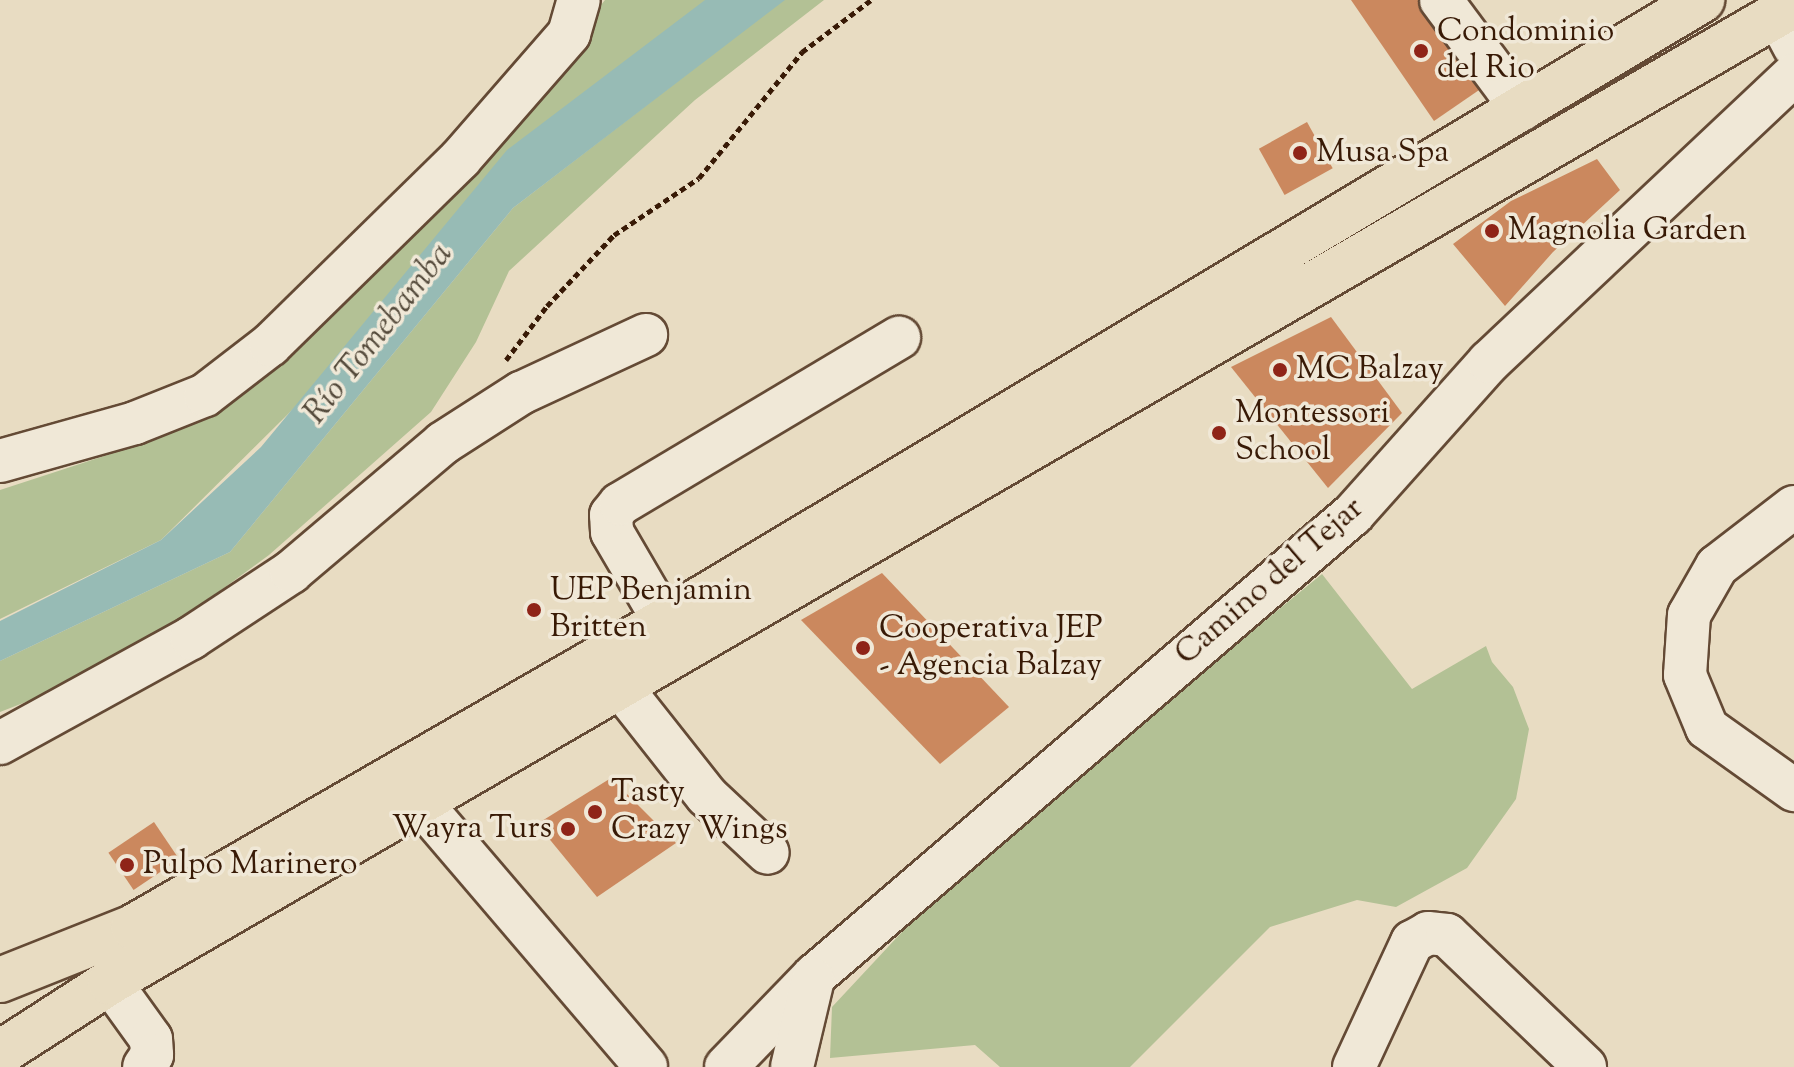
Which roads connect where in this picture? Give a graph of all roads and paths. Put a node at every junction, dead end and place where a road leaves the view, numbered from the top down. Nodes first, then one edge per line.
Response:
1 (579, 0) edge
2 (871, 0) edge
3 (1441, 0) edge
4 (1702, 0) edge
5 (1788, 22) edge
6 (1794, 75) edge
7 (1522, 109) junction
8 (646, 335) dead end
9 (899, 338) dead end
10 (500, 368) dead end
11 (0, 461) edge
12 (1794, 507) edge
13 (664, 621) junction
14 (620, 686) junction
15 (0, 743) edge
16 (1794, 790) edge
17 (420, 802) junction
18 (768, 853) dead end
19 (814, 976) junction
20 (0, 980) edge
21 (110, 982) junction
22 (0, 1053) edge
23 (144, 1067) edge
24 (646, 1067) edge
25 (726, 1067) edge
26 (792, 1067) edge
27 (1354, 1067) edge
28 (1585, 1067) edge

1 - 11 street
2 - 10 path
3 - 7 street
4 - 7 main road
5 - 14 main road
6 - 19 street, Camino del Tejar
7 - 13 main road
8 - 15 street
9 - 13 street
12 - 16 street
13 - 20 main road
14 - 17 main road
14 - 18 street
17 - 21 main road
17 - 24 street
19 - 25 street, Camino del Tejar
19 - 26 street
21 - 22 main road
21 - 23 street
27 - 28 street

